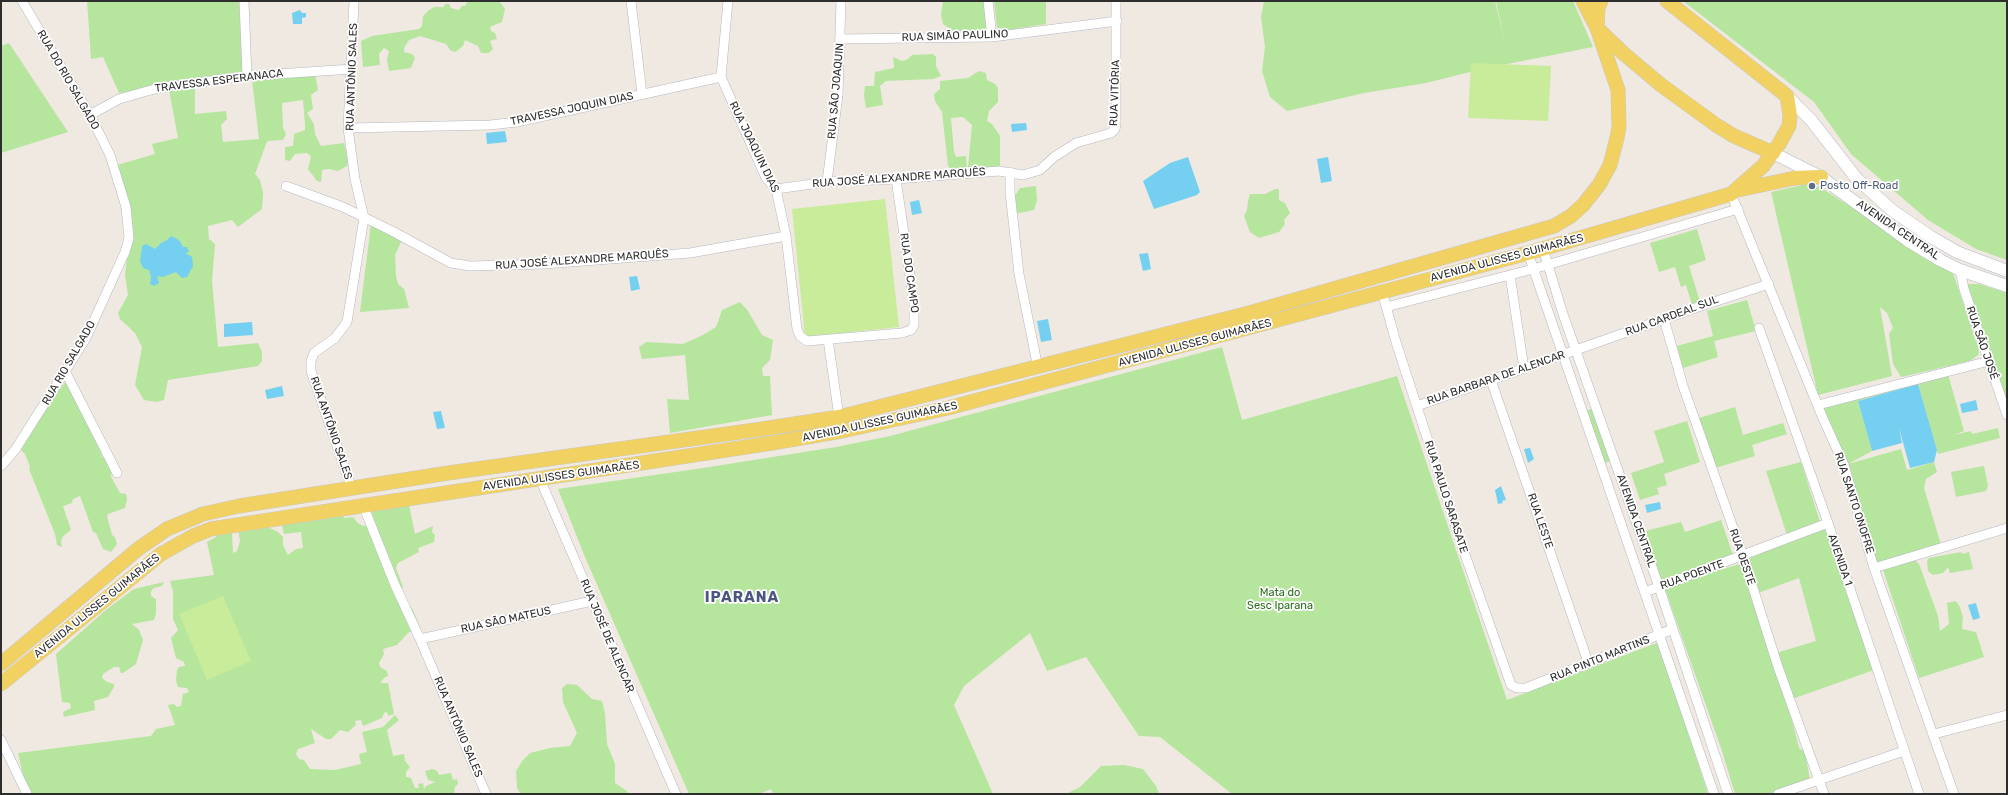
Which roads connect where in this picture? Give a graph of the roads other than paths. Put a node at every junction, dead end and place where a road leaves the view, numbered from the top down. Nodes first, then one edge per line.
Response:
1 (22, 1) edge
2 (244, 1) edge
3 (354, 1) edge
4 (631, 1) edge
5 (728, 1) edge
6 (842, 1) edge
7 (988, 1) edge
8 (1116, 1) edge
9 (1583, 1) edge
10 (1601, 1) edge
11 (1666, 1) edge
12 (1117, 21) junction
13 (1597, 28) junction
14 (992, 37) junction
15 (840, 39) junction
16 (352, 69) junction
17 (247, 76) junction
18 (721, 77) junction
19 (642, 94) junction
20 (1787, 96) junction
21 (90, 114) junction
22 (348, 128) junction
23 (1773, 153) junction
24 (1010, 172) junction
25 (1023, 175) joint
26 (1821, 177) junction
27 (896, 179) junction
28 (827, 182) junction
29 (286, 186) dead end
30 (776, 189) junction
31 (1734, 192) junction
32 (1738, 209) junction
33 (364, 218) junction
34 (786, 236) junction
35 (1543, 249) junction
36 (125, 252) joint
37 (1464, 252) junction
38 (1528, 253) junction
39 (1548, 264) junction
40 (1469, 269) junction
41 (1533, 269) junction
42 (1960, 270) junction
43 (2007, 271) edge
44 (1510, 274) junction
45 (1769, 284) junction
46 (2007, 286) edge
47 (1382, 292) junction
48 (1386, 307) junction
49 (1664, 319) junction
50 (1759, 328) dead end
51 (828, 339) junction
52 (1575, 351) junction
53 (1563, 355) junction
54 (1989, 361) junction
55 (1038, 368) junction
56 (1524, 369) junction
57 (66, 372) junction
58 (1490, 380) junction
59 (1594, 404) junction
60 (1818, 405) junction
61 (1417, 406) junction
62 (1581, 409) junction
63 (2007, 415) edge
64 (839, 417) junction
65 (1, 466) edge
66 (117, 473) dead end
67 (448, 473) junction
68 (540, 479) junction
69 (352, 488) junction
70 (450, 492) junction
71 (363, 505) junction
72 (1828, 523) junction
73 (2007, 528) edge
74 (1743, 556) junction
75 (1874, 568) junction
76 (1659, 587) junction
77 (1645, 592) junction
78 (592, 601) junction
79 (1673, 629) junction
80 (1660, 634) junction
81 (420, 639) junction
82 (1588, 662) junction
83 (1, 664) edge
84 (1, 684) edge
85 (1526, 688) joint
86 (2007, 715) edge
87 (1934, 734) junction
88 (1, 740) edge
89 (1904, 751) junction
90 (1819, 779) junction
91 (27, 794) edge
92 (486, 794) edge
93 (676, 794) edge
94 (1714, 794) edge
95 (1728, 794) edge
96 (1778, 794) edge
97 (1824, 794) edge
98 (1919, 794) edge
99 (1954, 794) edge

1 - 21 street, RUA DO RIO SALGADO
2 - 17 street
3 - 16 street, RUA ANTÔNIO SALES
4 - 19 street
5 - 18 street, RUA JOAQUIN DIAS
6 - 15 street, RUA SÃO JOAQUIN
7 - 14 street
8 - 12 street, RUA VITÓRIA
9 - 13 main road
10 - 13 main road
11 - 20 main road
12 - 14 street, RUA SIMÃO PAULINO
12 - 25 street, RUA VITÓRIA
13 - 23 main road
13 - 37 main road, AVENIDA ULISSES GUIMARÃES
14 - 15 street, RUA SIMÃO PAULINO
15 - 28 street, RUA SÃO JOAQUIN
16 - 17 street, TRAVESSA ESPERANACA
16 - 22 street, RUA ANTÔNIO SALES
17 - 21 street, TRAVESSA ESPERANACA
18 - 19 street, TRAVESSA JOQUIN DIAS
18 - 30 street, RUA JOAQUIN DIAS
19 - 22 street, TRAVESSA JOQUIN DIAS
20 - 23 main road, AVENIDA ULISSES GUIMARÃES
20 - 43 main road, AVENIDA CENTRAL
21 - 36 street, RUA DO RIO SALGADO
22 - 33 street, RUA ANTÔNIO SALES
23 - 26 main road, AVENIDA CENTRAL
23 - 31 main road, AVENIDA ULISSES GUIMARÃES
24 - 25 street, RUA JOSÉ ALEXANDRE MARQUÊS
24 - 27 street, RUA JOSÉ ALEXANDRE MARQUÊS
24 - 55 street
26 - 31 main road
26 - 42 main road, AVENIDA CENTRAL
27 - 28 street, RUA JOSÉ ALEXANDRE MARQUÊS
27 - 51 street, RUA DO CAMPO
28 - 30 street, RUA JOSÉ ALEXANDRE MARQUÊS
29 - 33 street, RUA JOSÉ ALEXANDRE MARQUÊS
30 - 34 street, RUA JOAQUIN DIAS
31 - 32 street, RUA SANTO ONOFRE
31 - 35 main road, AVENIDA ULISSES GUIMARÃES
32 - 39 street
32 - 45 street, RUA SANTO ONOFRE
33 - 34 street, RUA JOSÉ ALEXANDRE MARQUÊS
33 - 69 street, RUA ANTÔNIO SALES
34 - 51 street, RUA JOAQUIN DIAS
35 - 38 main road, AVENIDA ULISSES GUIMARÃES
35 - 39 street, AVENIDA CENTRAL
36 - 57 street, RUA RIO SALGADO
37 - 40 main road
37 - 55 main road, AVENIDA ULISSES GUIMARÃES
38 - 40 main road, AVENIDA ULISSES GUIMARÃES
38 - 41 street, AVENIDA CENTRAL
39 - 41 street
39 - 52 street, AVENIDA CENTRAL
40 - 47 main road, AVENIDA ULISSES GUIMARÃES
41 - 44 street
41 - 53 street, AVENIDA CENTRAL
42 - 46 main road, AVENIDA CENTRAL
42 - 54 street, RUA SÃO JOSÉ
44 - 48 street
44 - 56 street
45 - 49 street, RUA CARDEAL SUL
45 - 60 street, RUA SANTO ONOFRE
47 - 48 street, RUA PAULO SARASATE
47 - 68 main road, AVENIDA ULISSES GUIMARÃES
48 - 61 street, RUA PAULO SARASATE
49 - 52 street, RUA CARDEAL SUL
49 - 74 street, RUA OESTE
50 - 72 street, AVENIDA 1
51 - 64 street
52 - 53 street, RUA BARBARA DE ALENCAR
52 - 59 street, AVENIDA CENTRAL
53 - 56 street, RUA BARBARA DE ALENCAR
53 - 62 street, AVENIDA CENTRAL
54 - 60 street
54 - 63 street, RUA SÃO JOSÉ
55 - 64 main road, AVENIDA ULISSES GUIMARÃES
56 - 58 street, RUA BARBARA DE ALENCAR
57 - 65 street, RUA RIO SALGADO
57 - 66 street
58 - 61 street, RUA BARBARA DE ALENCAR
58 - 82 street, RUA LESTE
59 - 62 street
59 - 76 street, AVENIDA CENTRAL
60 - 75 street, RUA SANTO ONOFRE
61 - 85 street, RUA PAULO SARASATE
62 - 77 street, AVENIDA CENTRAL
64 - 67 main road, AVENIDA ULISSES GUIMARÃES
67 - 69 main road, AVENIDA ULISSES GUIMARÃES
67 - 70 main road
68 - 70 main road, AVENIDA ULISSES GUIMARÃES
68 - 78 street, RUA JOSÉ DE ALENCAR
69 - 83 main road, AVENIDA ULISSES GUIMARÃES
70 - 71 main road, AVENIDA ULISSES GUIMARÃES
71 - 81 street, RUA ANTÔNIO SALES
71 - 84 main road, AVENIDA ULISSES GUIMARÃES
72 - 74 street, RUA POENTE
72 - 89 street, AVENIDA 1
73 - 75 street
74 - 76 street, RUA POENTE
74 - 90 street, RUA OESTE
75 - 87 street, RUA SANTO ONOFRE
76 - 77 street, RUA POENTE
76 - 79 street, AVENIDA CENTRAL
77 - 80 street, AVENIDA CENTRAL
78 - 81 street, RUA SÃO MATEUS
78 - 93 street, RUA JOSÉ DE ALENCAR
79 - 80 street, RUA PINTO MARTINS
79 - 95 street, AVENIDA CENTRAL
80 - 82 street, RUA PINTO MARTINS
80 - 94 street, AVENIDA CENTRAL
81 - 92 street, RUA ANTÔNIO SALES
82 - 85 street, RUA PINTO MARTINS
86 - 87 street
87 - 99 street, RUA SANTO ONOFRE
88 - 91 street
89 - 90 street
89 - 98 street, AVENIDA 1
90 - 96 street
90 - 97 street, RUA OESTE

